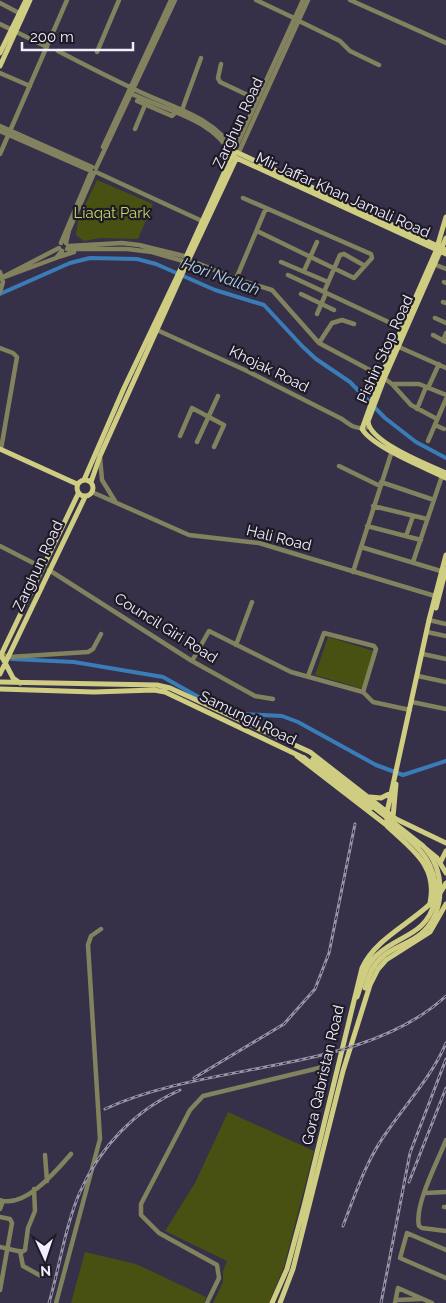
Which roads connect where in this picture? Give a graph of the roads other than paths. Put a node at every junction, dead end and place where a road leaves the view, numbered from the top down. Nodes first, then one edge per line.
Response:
1 (26, 0) edge
2 (30, 0) edge
3 (67, 0) edge
4 (119, 0) edge
5 (173, 0) edge
6 (256, 0) edge
7 (271, 0) edge
8 (302, 0) edge
9 (308, 0) edge
10 (350, 0) edge
11 (0, 4) edge
12 (270, 6) junction
13 (19, 13) junction
14 (296, 20) junction
15 (0, 24) edge
16 (13, 31) junction
17 (446, 43) edge
18 (46, 47) junction
19 (58, 51) dead end
20 (97, 52) dead end
21 (0, 53) edge
22 (202, 58) dead end
23 (221, 64) dead end
24 (379, 65) dead end
25 (0, 66) edge
26 (0, 73) edge
27 (30, 86) junction
28 (131, 90) junction
29 (256, 99) junction
30 (137, 101) dead end
31 (145, 105) junction
32 (182, 110) junction
33 (175, 113) junction
34 (0, 126) edge
35 (135, 129) dead end
36 (0, 130) edge
37 (10, 132) junction
38 (0, 154) edge
39 (235, 155) junction
40 (93, 170) junction
41 (243, 198) dead end
42 (266, 208) junction
43 (446, 217) edge
44 (202, 221) junction
45 (445, 223) edge
46 (257, 231) junction
47 (446, 238) edge
48 (317, 242) dead end
49 (64, 247) junction
50 (80, 250) junction
51 (441, 250) edge
52 (310, 257) junction
53 (56, 258) junction
54 (187, 259) junction
55 (281, 262) dead end
56 (433, 264) junction
57 (365, 266) junction
58 (334, 268) junction
59 (446, 269) edge
60 (304, 271) junction
61 (1, 276) edge
62 (288, 276) dead end
63 (236, 279) junction
64 (328, 282) junction
65 (0, 292) edge
66 (325, 292) junction
67 (301, 294) dead end
68 (321, 304) junction
69 (334, 310) dead end
70 (317, 314) dead end
71 (435, 318) dead end
72 (446, 323) edge
73 (354, 324) dead end
74 (398, 326) dead end
75 (157, 330) junction
76 (446, 333) edge
77 (433, 335) dead end
78 (444, 342) edge
79 (319, 343) junction
80 (399, 347) junction
81 (0, 348) edge
82 (438, 364) junction
83 (446, 368) edge
84 (382, 377) junction
85 (392, 384) junction
86 (427, 388) junction
87 (218, 396) dead end
88 (446, 397) edge
89 (372, 403) junction
90 (445, 406) edge
91 (118, 409) junction
92 (418, 409) junction
93 (208, 417) junction
94 (437, 418) junction
95 (435, 425) junction
96 (365, 428) junction
97 (444, 429) dead end
98 (180, 436) dead end
99 (428, 441) dead end
100 (197, 442) dead end
101 (214, 447) dead end
102 (0, 449) edge
103 (392, 451) junction
104 (100, 456) junction
105 (339, 466) dead end
106 (445, 476) edge
107 (84, 480) junction
108 (90, 482) junction
109 (77, 484) junction
110 (380, 484) junction
111 (92, 492) junction
112 (78, 494) junction
113 (85, 496) junction
114 (434, 500) junction
115 (116, 502) junction
116 (373, 506) junction
117 (413, 516) junction
118 (428, 519) junction
119 (367, 526) junction
120 (406, 536) junction
121 (421, 540) junction
122 (0, 546) edge
123 (361, 547) junction
124 (446, 555) edge
125 (413, 562) junction
126 (43, 568) junction
127 (49, 570) junction
128 (444, 571) edge
129 (353, 572) junction
130 (437, 597) junction
131 (446, 599) edge
132 (252, 602) dead end
133 (431, 620) junction
134 (446, 624) edge
135 (428, 632) junction
136 (101, 634) dead end
137 (446, 636) edge
138 (236, 645) junction
139 (425, 654) junction
140 (1, 655) edge
141 (8, 657) junction
142 (446, 659) edge
143 (192, 661) junction
144 (5, 664) junction
145 (0, 674) edge
146 (308, 676) junction
147 (420, 676) junction
148 (0, 682) edge
149 (446, 682) edge
150 (20, 684) junction
151 (0, 689) edge
152 (17, 690) junction
153 (364, 692) junction
154 (0, 694) edge
155 (273, 699) dead end
156 (414, 702) junction
157 (446, 709) edge
158 (410, 710) junction
159 (304, 750) junction
160 (295, 754) junction
161 (399, 764) junction
162 (391, 793) junction
163 (370, 797) junction
164 (387, 812) junction
165 (393, 817) junction
166 (387, 826) junction
167 (446, 843) edge
168 (446, 851) edge
169 (440, 864) junction
170 (446, 872) edge
171 (446, 883) edge
172 (430, 903) junction
173 (446, 904) edge
174 (101, 928) dead end
175 (363, 988) junction
176 (353, 1007) junction
177 (361, 1009) junction
178 (323, 1066) dead end
179 (446, 1140) edge
180 (71, 1154) dead end
181 (45, 1155) dead end
182 (47, 1181) junction
183 (34, 1189) junction
184 (446, 1192) edge
185 (424, 1193) junction
186 (1, 1200) edge
187 (0, 1209) edge
188 (0, 1218) edge
189 (446, 1231) edge
190 (0, 1247) edge
191 (8, 1249) junction
192 (446, 1249) edge
193 (20, 1251) junction
194 (41, 1276) dead end
195 (446, 1278) edge
196 (0, 1290) edge
197 (422, 1299) junction
198 (396, 1301) edge
199 (56, 1303) edge
200 (207, 1303) edge
201 (272, 1303) edge
202 (280, 1303) edge
203 (432, 1303) edge

1 - 13 main road
2 - 16 main road
3 - 18 street
4 - 20 street
5 - 28 street
6 - 12 street
7 - 12 street
8 - 14 street, Zarghun Road
9 - 14 street, Zarghun Road
10 - 17 street
11 - 13 street
12 - 14 street
13 - 16 main road
14 - 24 street
14 - 29 street, Zarghun Road
14 - 39 street, Zarghun Road
15 - 16 street
16 - 18 street
16 - 21 main road
16 - 25 main road
18 - 27 street
19 - 28 street
22 - 32 street
23 - 29 street
26 - 27 street
27 - 37 street
28 - 32 street
28 - 33 street
28 - 40 street
29 - 39 street, Zarghun Road
30 - 31 street
31 - 33 street
31 - 35 street
32 - 39 street
33 - 39 street
34 - 37 street
36 - 37 street
37 - 38 street
37 - 40 street
39 - 44 main road, Zarghun Road
39 - 51 main road, Mir Jaffar Khan Jamali Road
39 - 54 main road, Zarghun Road
40 - 44 street
40 - 49 street
41 - 42 street
42 - 46 street
42 - 57 street
43 - 45 main road
44 - 54 main road, Zarghun Road
45 - 51 main road
46 - 52 street
46 - 63 street
47 - 51 main road
48 - 52 street
49 - 50 street
49 - 53 street
49 - 54 street
49 - 61 street
50 - 53 street
50 - 54 street
51 - 56 main road
52 - 58 street
52 - 60 street
53 - 61 street
54 - 63 street
54 - 75 main road, Zarghun Road
54 - 91 main road, Zarghun Road
55 - 60 street
56 - 59 street
56 - 80 main road, Pishin Stop Road
56 - 84 main road, Pishin Stop Road
57 - 58 street
57 - 58 street
58 - 64 street
60 - 64 street
61 - 65 street
62 - 66 street
63 - 79 street
64 - 66 street
66 - 68 street
66 - 74 street
67 - 68 street
68 - 69 street
68 - 70 street
71 - 72 street
73 - 79 street
75 - 91 main road, Zarghun Road
75 - 96 street, Khojak Road
76 - 78 street
77 - 78 street
79 - 84 street
80 - 82 street
80 - 84 main road, Pishin Stop Road
81 - 102 street
82 - 83 street
82 - 86 street
84 - 85 street
84 - 89 main road, Pishin Stop Road
85 - 86 street
85 - 92 street
86 - 88 street
86 - 92 street
87 - 93 street
88 - 90 street
89 - 96 main road, Pishin Stop Road
89 - 96 main road, Pishin Stop Road
90 - 94 street
91 - 104 main road, Zarghun Road
91 - 107 main road, Zarghun Road
92 - 94 street
93 - 98 street
93 - 100 street
93 - 101 street
94 - 95 street
95 - 97 street
95 - 99 street
96 - 103 main road
96 - 106 main road, Pishin Stop Road
102 - 109 main road
103 - 106 main road
103 - 110 street
104 - 108 main road, Zarghun Road
104 - 115 street
105 - 110 street
106 - 114 street
107 - 108 main road
107 - 109 main road
108 - 111 main road
109 - 112 main road
110 - 114 street
110 - 116 street
111 - 113 main road
111 - 115 street, Hali Road
112 - 113 main road
112 - 126 main road, Zarghun Road
113 - 127 main road, Zarghun Road
114 - 118 street
115 - 129 street, Hali Road
116 - 117 street
116 - 119 street
117 - 118 street
117 - 120 street
118 - 121 street
119 - 120 street
119 - 123 street
120 - 121 street
121 - 125 street
122 - 126 street
123 - 125 street
123 - 129 street
124 - 128 main road
125 - 128 street
126 - 140 main road, Zarghun Road
127 - 141 main road, Zarghun Road
127 - 143 street, Council Giri Road
128 - 130 main road
129 - 130 street, Hali Road
130 - 131 street, Hali Road
130 - 133 main road
132 - 138 street
133 - 134 street
133 - 135 main road
135 - 137 street
135 - 139 main road
136 - 141 street
138 - 143 street
138 - 146 street
139 - 142 street
139 - 147 main road
140 - 141 street
140 - 144 main road
141 - 144 main road, Zarghun Road
143 - 155 street, Council Giri Road
144 - 145 main road, Zarghun Road
144 - 150 main road
146 - 153 street
146 - 153 street
147 - 149 street
147 - 156 main road
148 - 150 main road, Samungli Road
150 - 159 main road, Samungli Road
151 - 152 main road, Samungli Road
152 - 154 main road
152 - 160 main road, Samungli Road
153 - 158 street
156 - 157 street
156 - 158 main road
156 - 161 main road
158 - 161 main road
159 - 163 main road, Samungli Road
159 - 175 main road, bridge
160 - 166 main road, Samungli Road
160 - 175 main road, bridge
161 - 162 main road
161 - 165 main road
162 - 163 main road
162 - 164 main road
163 - 164 main road, Samungli Road
164 - 165 main road, Samungli Road
164 - 166 main road
165 - 167 main road, Samungli Road
166 - 169 main road, Samungli Road
166 - 172 main road
168 - 169 main road
169 - 170 main road, Samungli Road
171 - 172 main road, Gora Qabristan Road
172 - 176 main road, Gora Qabristan Road
173 - 177 main road, Gora Qabristan Road
174 - 199 street
175 - 176 main road
175 - 177 main road
176 - 201 main road, Gora Qabristan Road
177 - 202 main road, Gora Qabristan Road
178 - 200 street
179 - 185 street
180 - 182 street
181 - 182 street
182 - 183 street
183 - 186 street
183 - 193 street
184 - 185 street
185 - 189 street
186 - 187 street
188 - 191 street
190 - 191 street
191 - 193 street
191 - 196 street
192 - 195 street
193 - 194 street
197 - 198 street
197 - 198 street
197 - 203 street

